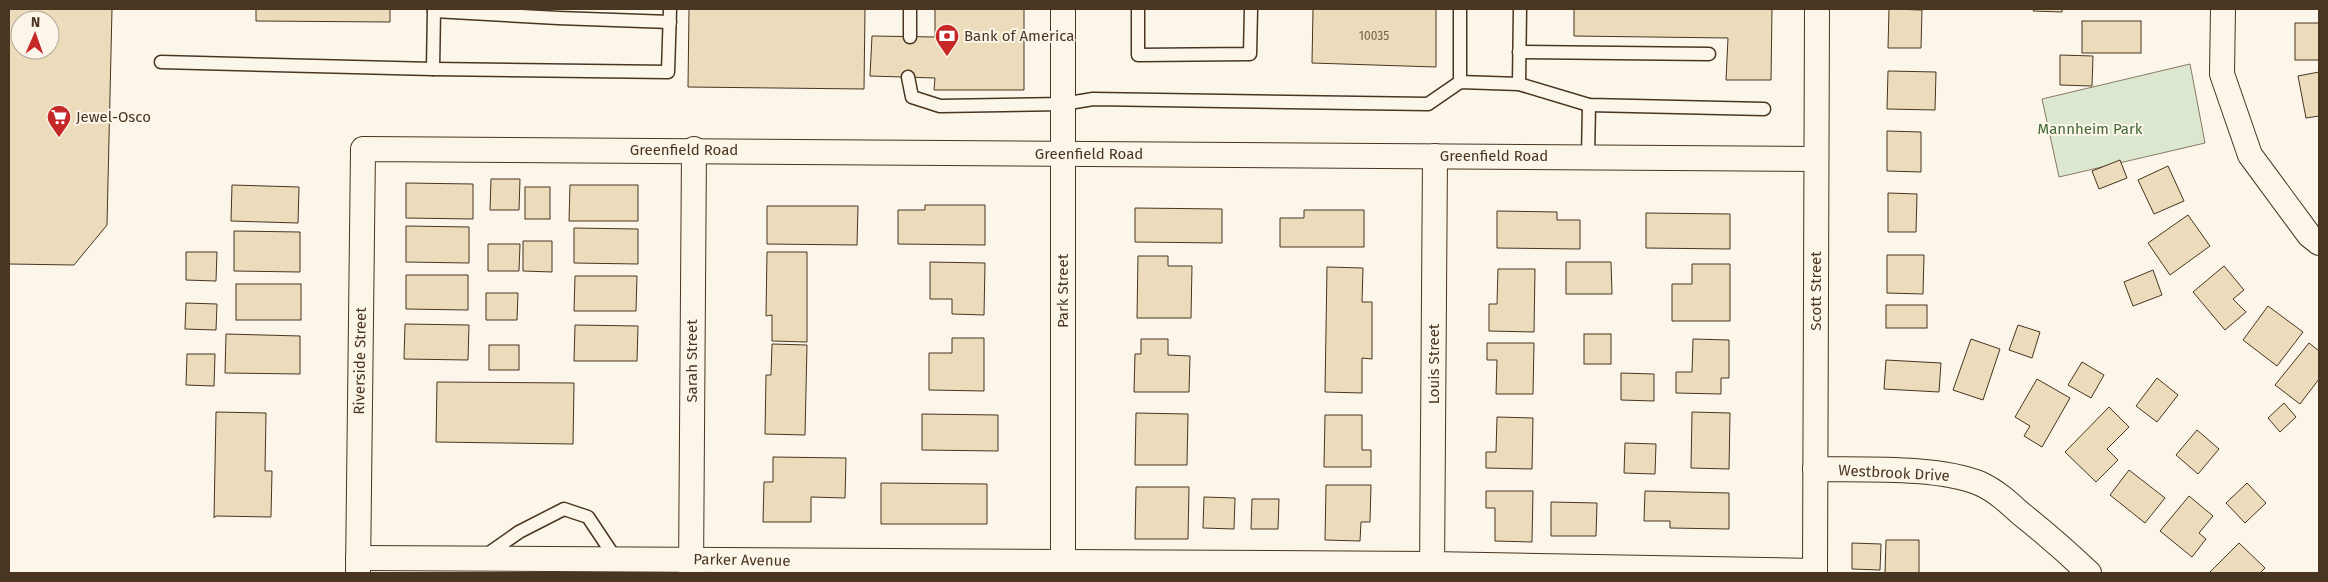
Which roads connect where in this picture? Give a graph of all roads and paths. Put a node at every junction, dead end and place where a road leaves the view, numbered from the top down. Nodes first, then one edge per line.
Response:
1 (910, 9) edge
2 (1063, 9) edge
3 (1138, 9) edge
4 (1251, 9) edge
5 (1460, 9) edge
6 (1520, 9) edge
7 (1817, 9) edge
8 (2223, 9) edge
9 (434, 10) edge
10 (558, 14) edge
11 (670, 15) edge
12 (910, 37) dead end
13 (1520, 52) junction
14 (1709, 54) dead end
15 (161, 62) dead end
16 (433, 69) junction
17 (908, 78) dead end
18 (1460, 82) junction
19 (1519, 84) junction
20 (1063, 104) junction
21 (1589, 105) junction
22 (1764, 109) dead end
23 (363, 149) joint
24 (694, 150) junction
25 (1063, 154) junction
26 (1435, 156) junction
27 (1588, 157) junction
28 (1816, 159) junction
29 (2319, 243) edge
30 (1815, 468) junction
31 (482, 558) junction
32 (616, 559) junction
33 (358, 566) edge
34 (691, 566) edge
35 (1063, 568) edge
36 (1432, 569) edge
37 (1815, 572) edge
38 (2089, 573) edge

1 - 12 lane
2 - 20 street, Park Street
3 - 4 lane
5 - 18 lane
6 - 13 lane
7 - 28 street, Scott Street
8 - 29 street
9 - 10 lane
9 - 16 lane
10 - 11 lane
11 - 16 lane
13 - 14 lane
13 - 19 lane
15 - 16 lane
17 - 20 lane
18 - 19 lane
18 - 20 lane
19 - 21 lane
20 - 25 street, Park Street
21 - 22 lane
21 - 27 lane
23 - 24 street, Greenfield Road
23 - 33 street, Riverside Street
24 - 25 street, Greenfield Road
24 - 34 street, Sarah Street
25 - 26 street, Greenfield Road
25 - 35 street, Park Street
26 - 27 street, Greenfield Road
26 - 36 street, Louis Street
27 - 28 street, Greenfield Road
28 - 30 street, Scott Street
30 - 37 street, Scott Street
30 - 38 street, Westbrook Drive
31 - 32 street, Parker Avenue
31 - 32 lane
31 - 33 street, Parker Avenue
32 - 34 street, Parker Avenue
34 - 35 street, Parker Avenue
35 - 36 street, Parker Avenue
36 - 37 street, Parker Avenue

